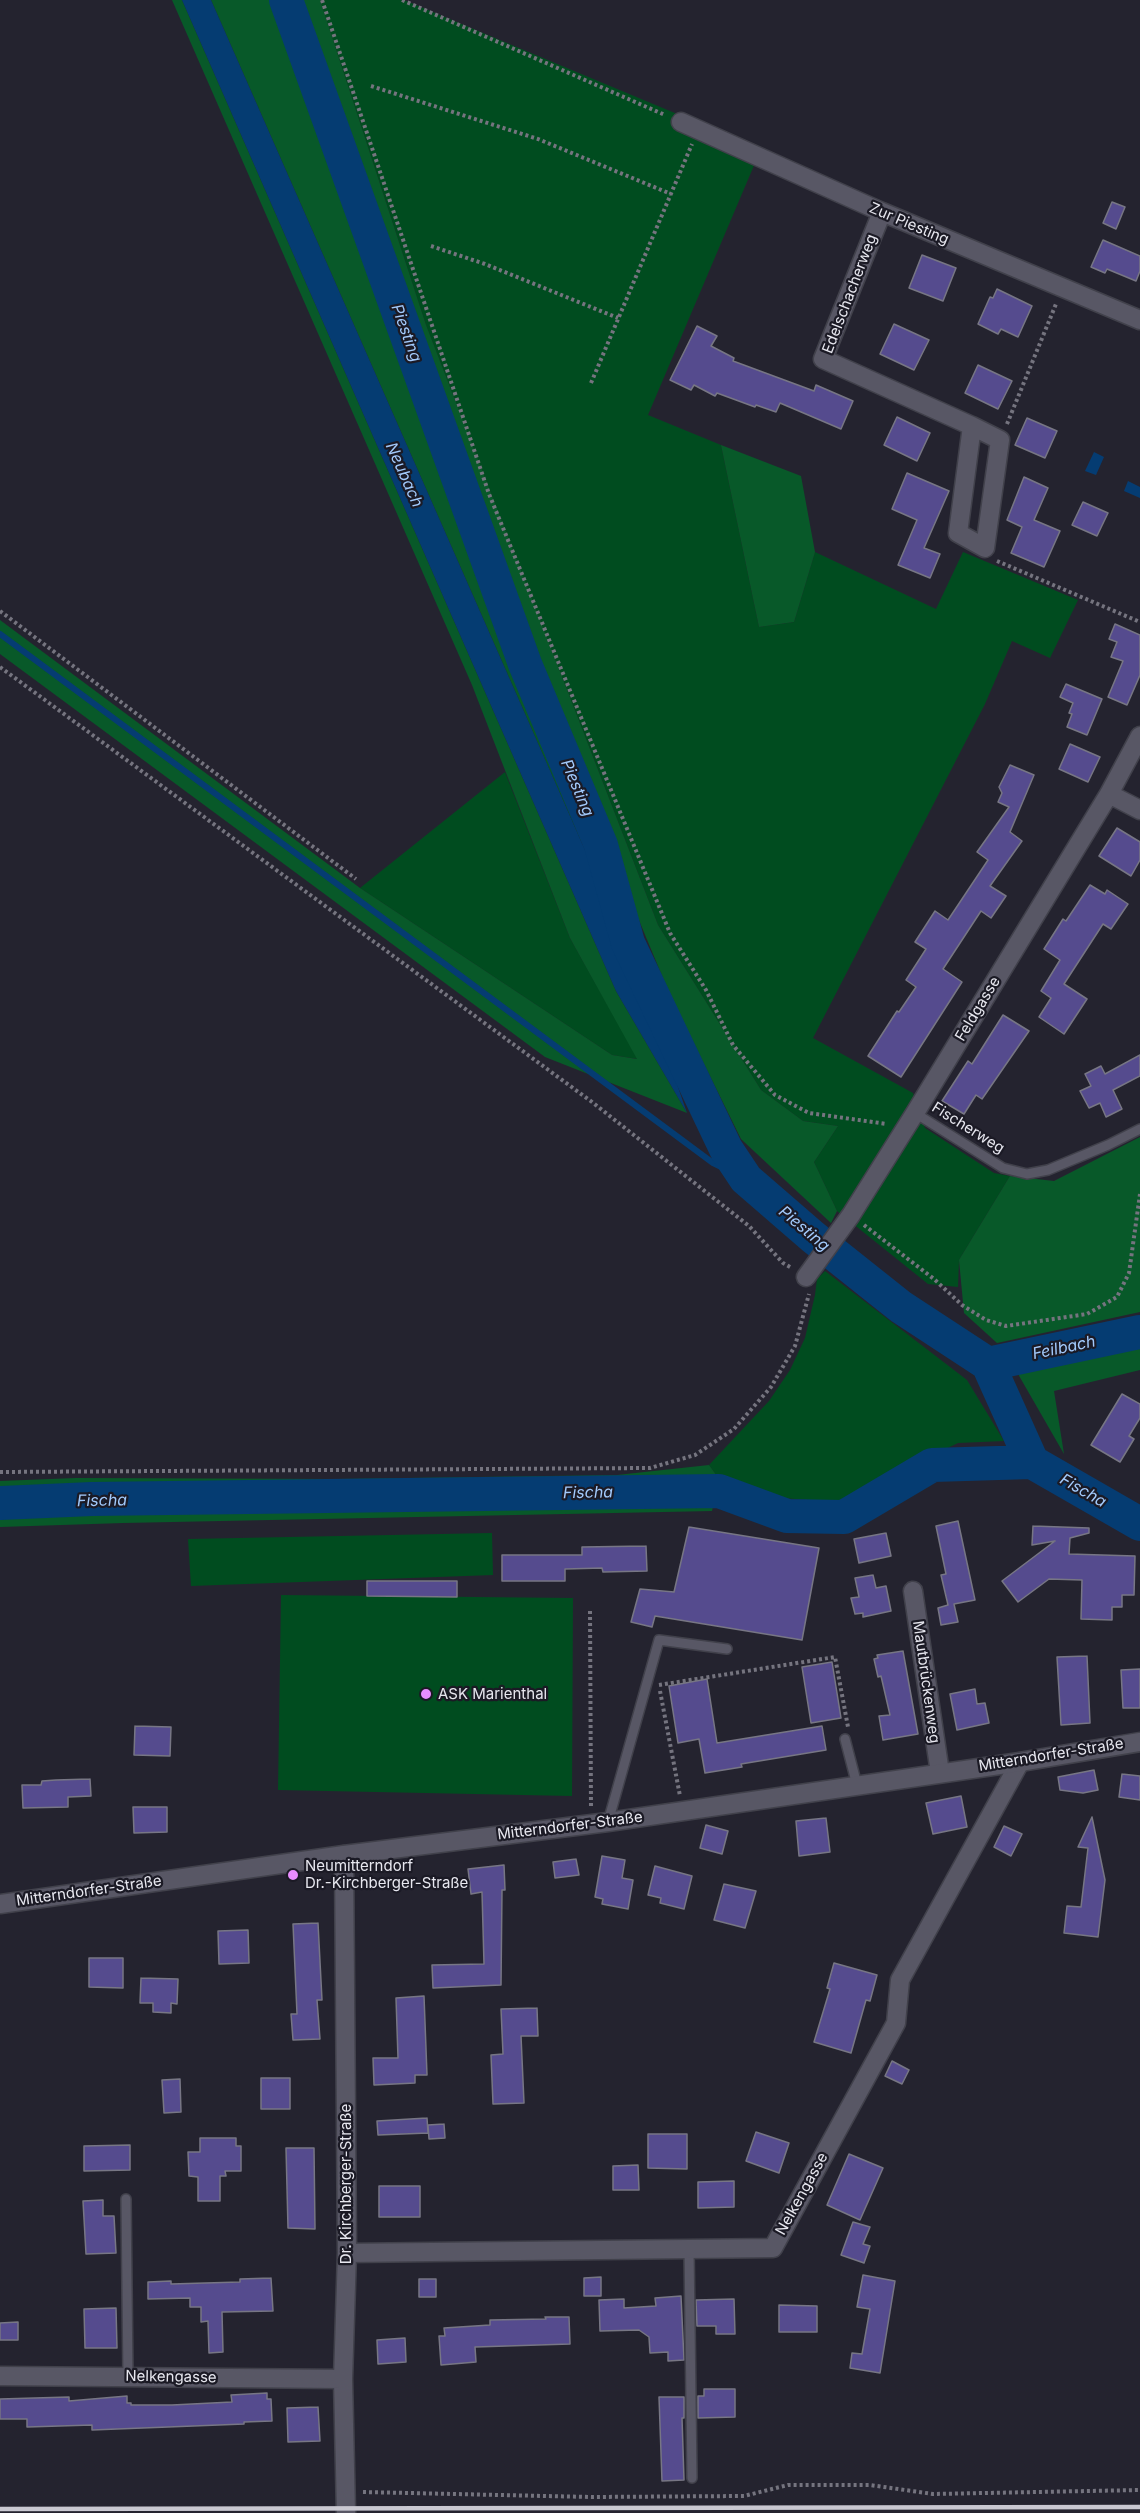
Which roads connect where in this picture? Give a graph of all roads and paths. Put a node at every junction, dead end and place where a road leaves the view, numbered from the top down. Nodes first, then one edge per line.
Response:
1 (322, 0) edge
2 (402, 0) edge
3 (371, 87) dead end
4 (681, 122) joint
5 (698, 129) junction
6 (671, 194) junction
7 (882, 212) junction
8 (431, 246) dead end
9 (1062, 289) junction
10 (618, 318) junction
11 (1140, 321) edge
12 (591, 383) dead end
13 (972, 426) junction
14 (1000, 440) junction
15 (985, 548) junction
16 (0, 610) edge
17 (1140, 622) edge
18 (0, 667) edge
19 (1140, 736) edge
20 (1109, 794) junction
21 (1140, 810) edge
22 (356, 879) dead end
23 (910, 1120) junction
24 (1140, 1129) edge
25 (1140, 1194) edge
26 (846, 1221) junction
27 (806, 1276) junction
28 (0, 1472) edge
29 (913, 1591) dead end
30 (590, 1611) dead end
31 (727, 1649) dead end
32 (659, 1685) junction
33 (646, 1687) junction
34 (845, 1739) joint
35 (1140, 1742) edge
36 (1020, 1762) junction
37 (940, 1773) junction
38 (857, 1785) junction
39 (684, 1810) junction
40 (599, 1823) junction
41 (344, 1855) junction
42 (0, 1904) edge
43 (126, 2199) dead end
44 (689, 2249) junction
45 (347, 2253) junction
46 (0, 2376) edge
47 (128, 2377) junction
48 (343, 2379) junction
49 (345, 2472) junction
50 (692, 2478) dead end
51 (1140, 2490) edge
52 (346, 2513) edge

1 - 23 path
2 - 4 path
3 - 6 path
4 - 5 street, Zur Piesting
5 - 6 path
5 - 7 street, Zur Piesting
6 - 10 path
7 - 9 street, Zur Piesting
7 - 13 street, Edelschacherweg
8 - 10 path
9 - 11 street, Zur Piesting
9 - 14 path
10 - 12 path
13 - 14 street, Edelschacherweg
13 - 15 street
14 - 15 street
15 - 17 path
16 - 22 path
18 - 27 path
19 - 20 street, Feldgasse
20 - 21 street
20 - 23 street, Feldgasse
23 - 24 lane, Fischerweg
23 - 26 street, Feldgasse
25 - 26 path
26 - 27 street, Feldgasse
27 - 28 path
29 - 37 street, Mautbrückenweg
30 - 40 path
31 - 33 lane
32 - 33 path
32 - 34 path
32 - 39 path
33 - 40 lane
34 - 38 lane
35 - 36 street, Mitterndorfer-Straße
36 - 37 street, Mitterndorfer-Straße
36 - 44 street, Nelkengasse
37 - 38 street, Mitterndorfer-Straße
38 - 39 street, Mitterndorfer-Straße
39 - 40 street, Mitterndorfer-Straße
40 - 41 street, Mitterndorfer-Straße
41 - 42 street, Mitterndorfer-Straße
41 - 45 street, Dr. Kirchberger-Straße
43 - 47 lane
44 - 45 street, Nelkengasse
44 - 50 lane
45 - 48 street, Dr. Kirchberger-Straße
46 - 47 street, Nelkengasse
47 - 48 street, Nelkengasse
48 - 49 street, Dr. Kirchberger-Straße
49 - 51 path
49 - 52 street, Dr. Kirchberger-Straße

